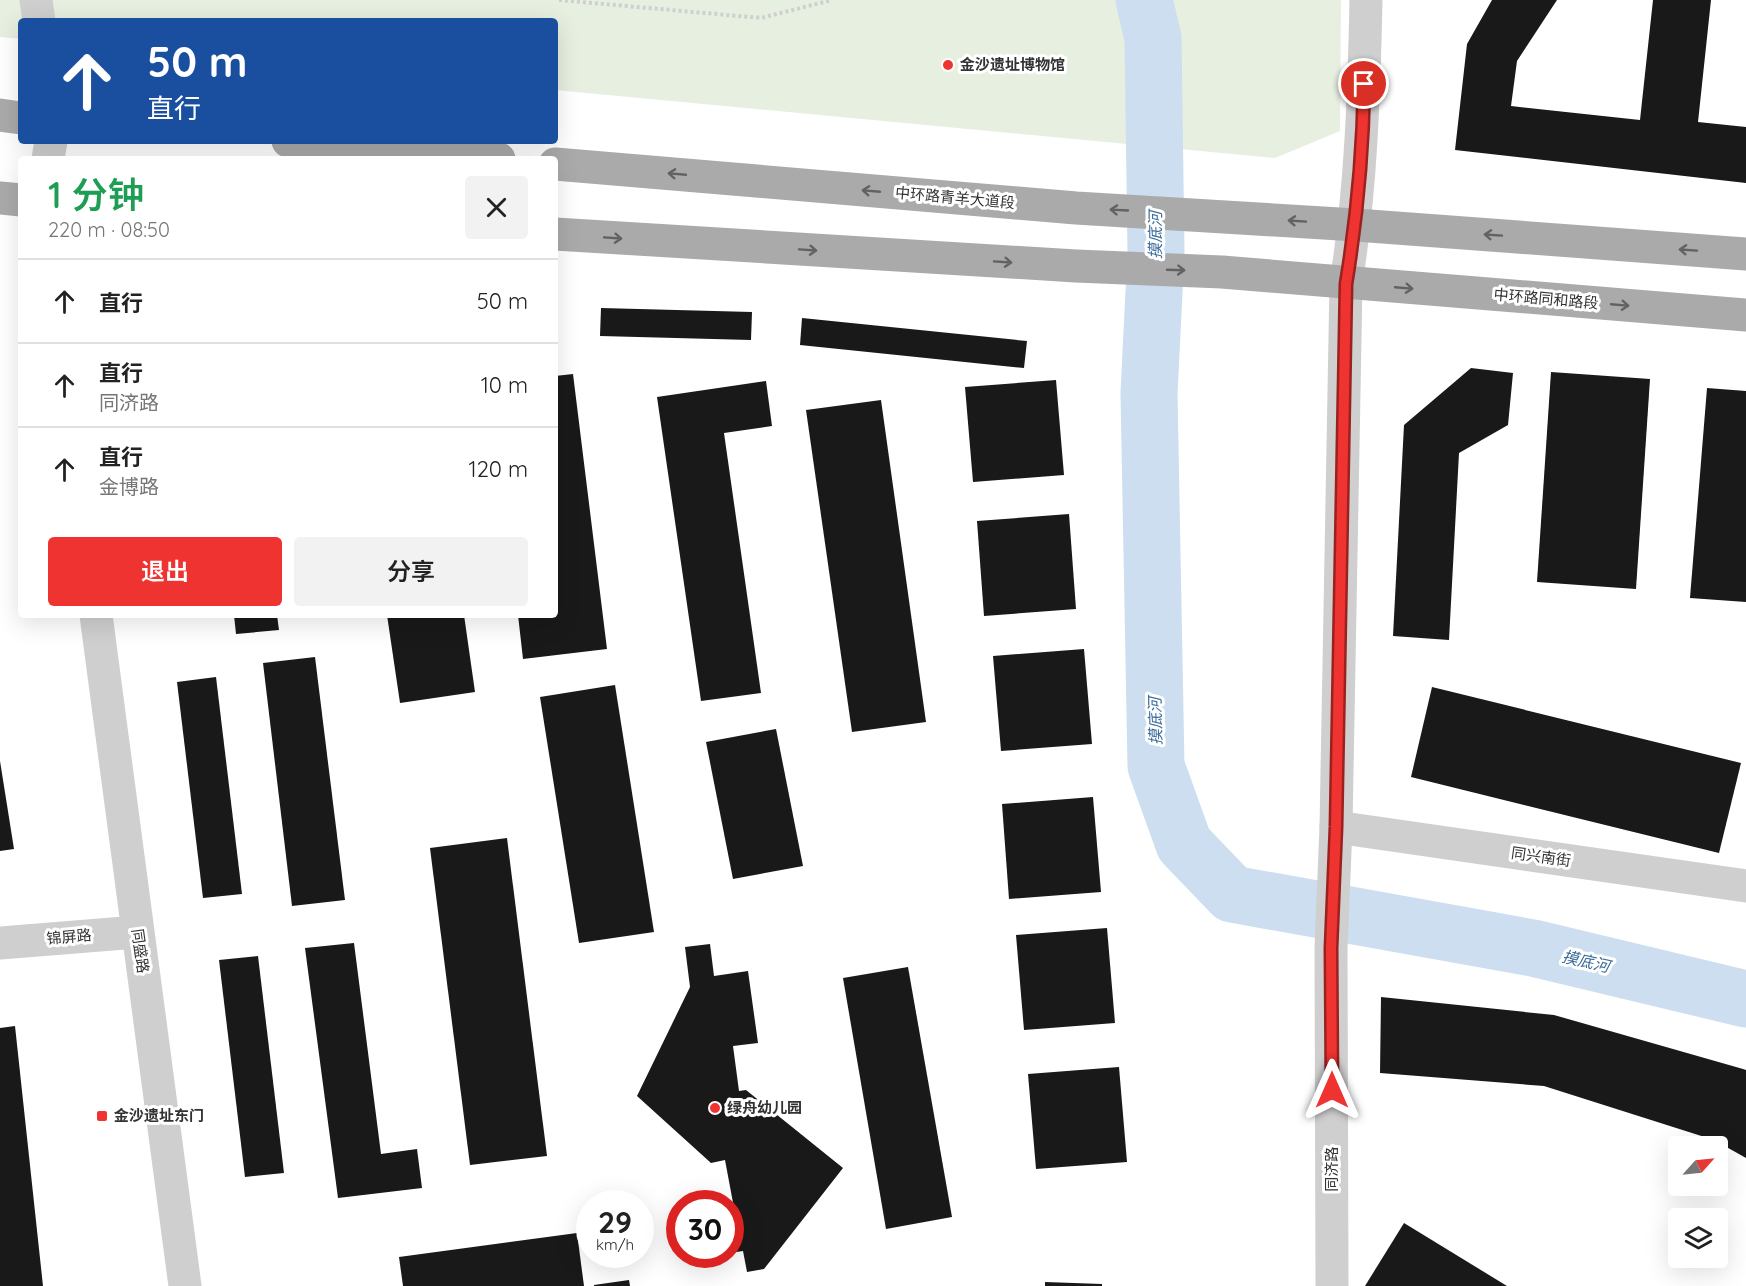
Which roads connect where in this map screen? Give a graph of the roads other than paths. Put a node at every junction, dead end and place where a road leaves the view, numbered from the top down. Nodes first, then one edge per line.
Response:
1 (36, 0) edge
2 (1366, 0) edge
3 (39, 18) edge
4 (0, 116) edge
5 (18, 118) edge
6 (323, 144) edge
7 (464, 156) edge
8 (558, 164) edge
9 (0, 198) edge
10 (18, 200) edge
11 (1356, 225) junction
12 (558, 234) edge
13 (1746, 254) edge
14 (1346, 284) junction
15 (1746, 315) edge
16 (96, 618) edge
17 (1336, 827) junction
18 (1746, 886) edge
19 (137, 932) junction
20 (0, 943) edge
21 (185, 1286) edge
22 (1332, 1286) edge

1 - 3 street
2 - 11 street
4 - 5 main road
6 - 7 main road
11 -> 8 main road, 中环路青羊大道段
9 - 10 main road
13 -> 11 main road
11 - 14 street
12 -> 14 main road
14 -> 15 main road, 中环路同和路段
14 - 17 street
16 - 19 street, 同盛路
17 - 18 street, 同兴南街
17 - 22 street, 同济路
19 - 20 street, 锦屏路
19 - 21 street, 同盛路

